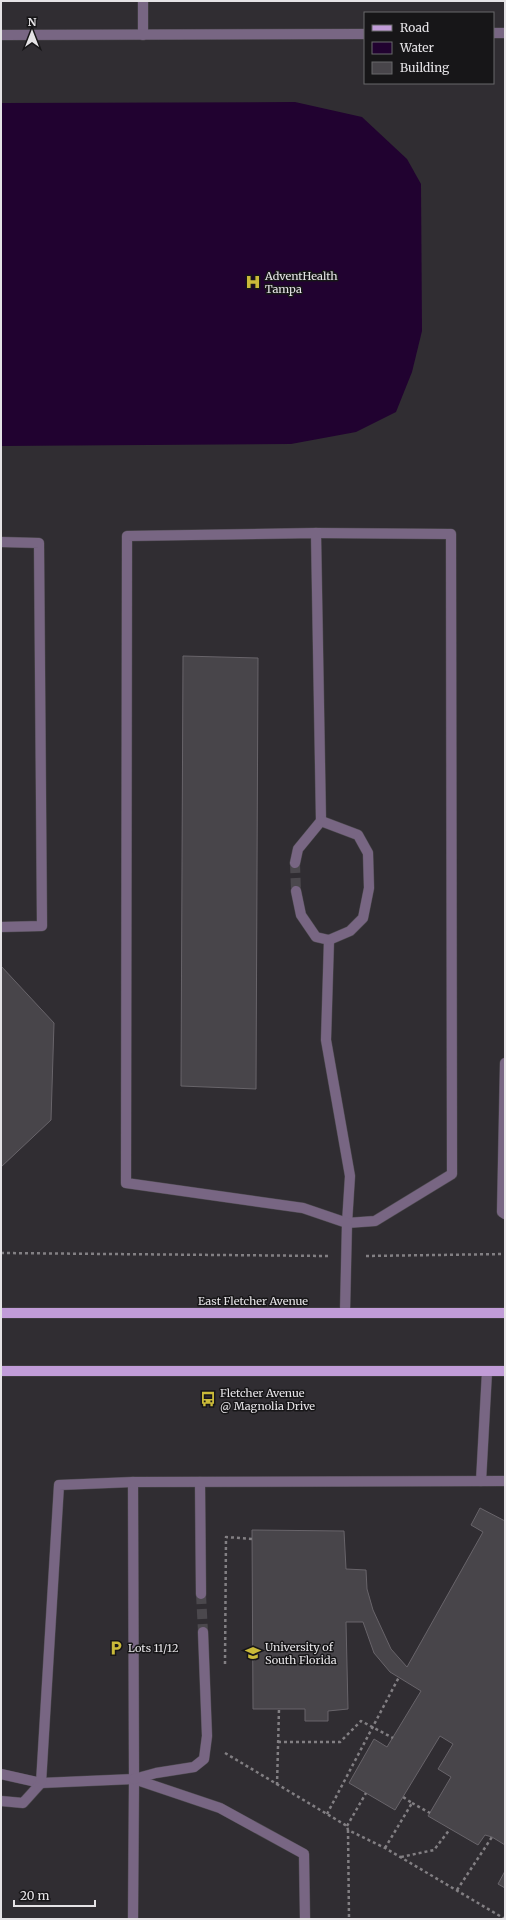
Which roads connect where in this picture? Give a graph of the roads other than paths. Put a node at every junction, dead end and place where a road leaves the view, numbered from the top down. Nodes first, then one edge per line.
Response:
1 (143, 1) edge
2 (494, 33) edge
3 (505, 33) edge
4 (364, 34) edge
5 (1, 35) edge
6 (143, 35) junction
7 (316, 533) junction
8 (1, 542) edge
9 (321, 821) junction
10 (295, 863) tunnel mouth
11 (296, 892) tunnel mouth
12 (1, 927) edge
13 (329, 940) junction
14 (505, 1063) edge
15 (505, 1214) edge
16 (347, 1223) junction
17 (345, 1312) junction
18 (1, 1313) edge
19 (505, 1313) edge
20 (1, 1371) edge
21 (487, 1372) junction
22 (505, 1372) edge
23 (481, 1481) junction
24 (505, 1481) edge
25 (133, 1482) junction
26 (200, 1482) junction
27 (201, 1594) tunnel mouth
28 (203, 1632) tunnel mouth
29 (1, 1774) edge
30 (134, 1779) junction
31 (41, 1783) junction
32 (1, 1801) edge
33 (132, 1919) edge
34 (305, 1919) edge

1 - 6 lane
2 - 3 lane
4 - 6 lane
5 - 6 lane
7 - 9 lane
7 - 16 lane
7 - 16 lane
8 - 12 lane
9 - 10 lane
9 - 13 lane
11 - 13 lane
13 - 16 lane
14 - 15 lane
16 - 17 lane
17 - 18 main road, East Fletcher Avenue
17 - 19 main road, East Fletcher Avenue
20 - 21 main road
21 - 22 main road
21 - 23 lane
23 - 24 lane
23 - 26 lane
25 - 26 lane
25 - 30 lane
25 - 31 lane
26 - 27 lane
28 - 30 lane
29 - 31 lane
30 - 31 lane
30 - 33 lane
30 - 34 lane
31 - 32 lane

